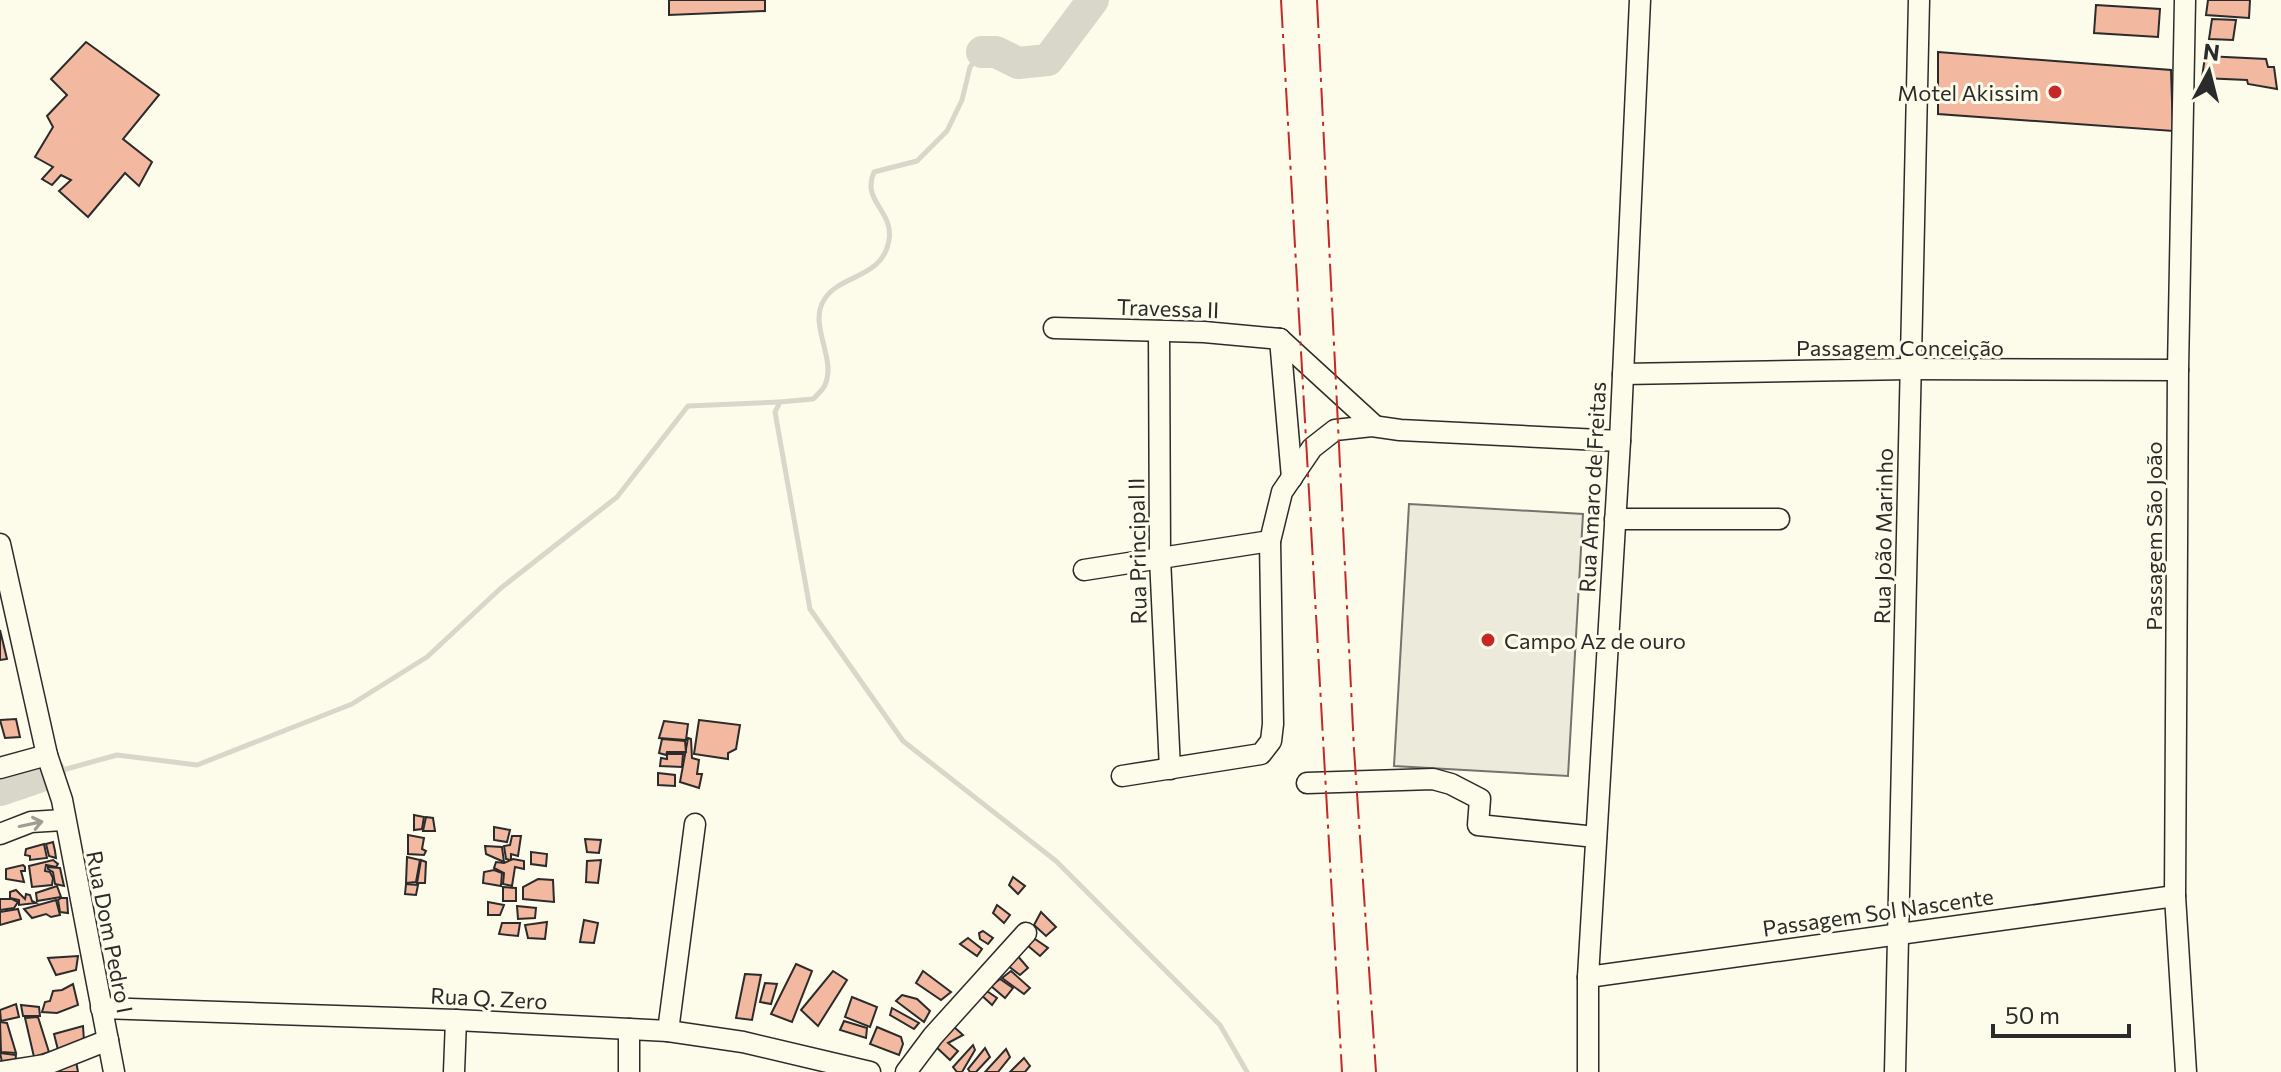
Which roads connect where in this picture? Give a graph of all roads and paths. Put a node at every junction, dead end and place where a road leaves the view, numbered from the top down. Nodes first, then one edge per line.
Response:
1 (1640, 0) edge
2 (1919, 0) edge
3 (2185, 0) edge
4 (1054, 328) dead end
5 (1159, 331) junction
6 (1280, 339) junction
7 (1909, 369) junction
8 (2178, 370) junction
9 (1623, 374) junction
10 (1375, 426) junction
11 (1620, 441) junction
12 (1292, 478) junction
13 (1615, 519) junction
14 (1779, 519) dead end
15 (1270, 541) junction
16 (0, 544) edge
17 (1160, 558) junction
18 (1084, 570) dead end
19 (48, 756) junction
20 (0, 768) edge
21 (1170, 769) junction
22 (1122, 776) dead end
23 (1307, 783) dead end
24 (62, 810) junction
25 (695, 824) dead end
26 (0, 834) edge
27 (1596, 837) junction
28 (2175, 896) junction
29 (1026, 933) dead end
30 (1898, 934) junction
31 (1588, 977) junction
32 (101, 1008) junction
33 (456, 1020) junction
34 (629, 1029) junction
35 (668, 1031) junction
36 (108, 1040) junction
37 (827, 1067) edge
38 (0, 1072) edge
39 (114, 1072) edge
40 (454, 1072) edge
41 (629, 1072) edge
42 (870, 1072) edge
43 (906, 1072) edge
44 (1588, 1072) edge
45 (1895, 1072) edge
46 (2186, 1072) edge

1 - 9 street, Rua Amaro de Freitas
2 - 7 street, Rua João Marinho
3 - 8 street, Passagem São João
4 - 5 street, Travessa II
5 - 6 street, Travessa II
5 - 17 street, Rua Principal II
6 - 10 street
6 - 12 street
7 - 8 street, Passagem Conceição
7 - 9 street, Passagem Conceição
7 - 30 street, Rua João Marinho
8 - 28 street, Passagem São João
9 - 11 street, Rua Amaro de Freitas
10 - 11 street
10 - 12 street
11 - 13 street, Rua Amaro de Freitas
12 - 15 street
13 - 14 street
13 - 27 street, Rua Amaro de Freitas
15 - 17 street
15 - 21 street
16 - 19 street, Rua Dom Pedro I
17 - 18 street
17 - 21 street, Rua Principal II
19 - 20 street
19 - 24 street, Rua Dom Pedro I
21 - 22 street
23 - 27 street
26 -> 24 street
24 - 32 street, Rua Dom Pedro I
25 - 35 street
27 - 31 street, Rua Amaro de Freitas
28 - 30 street, Passagem Sol Nascente
28 - 46 street, Passagem São João
29 - 43 street
30 - 31 street, Passagem Sol Nascente
30 - 45 street, Rua João Marinho
31 - 44 street, Rua Amaro de Freitas
32 - 33 street, Rua Q. Zero
32 - 36 street, Rua Dom Pedro I
33 - 34 street, Rua Q. Zero
33 - 40 street
34 - 35 street, Rua Q. Zero
34 - 41 street
35 - 37 street, Rua Q. Zero
36 - 38 street
36 - 39 street, Rua Dom Pedro I
37 - 42 street, Rua Q. Zero

